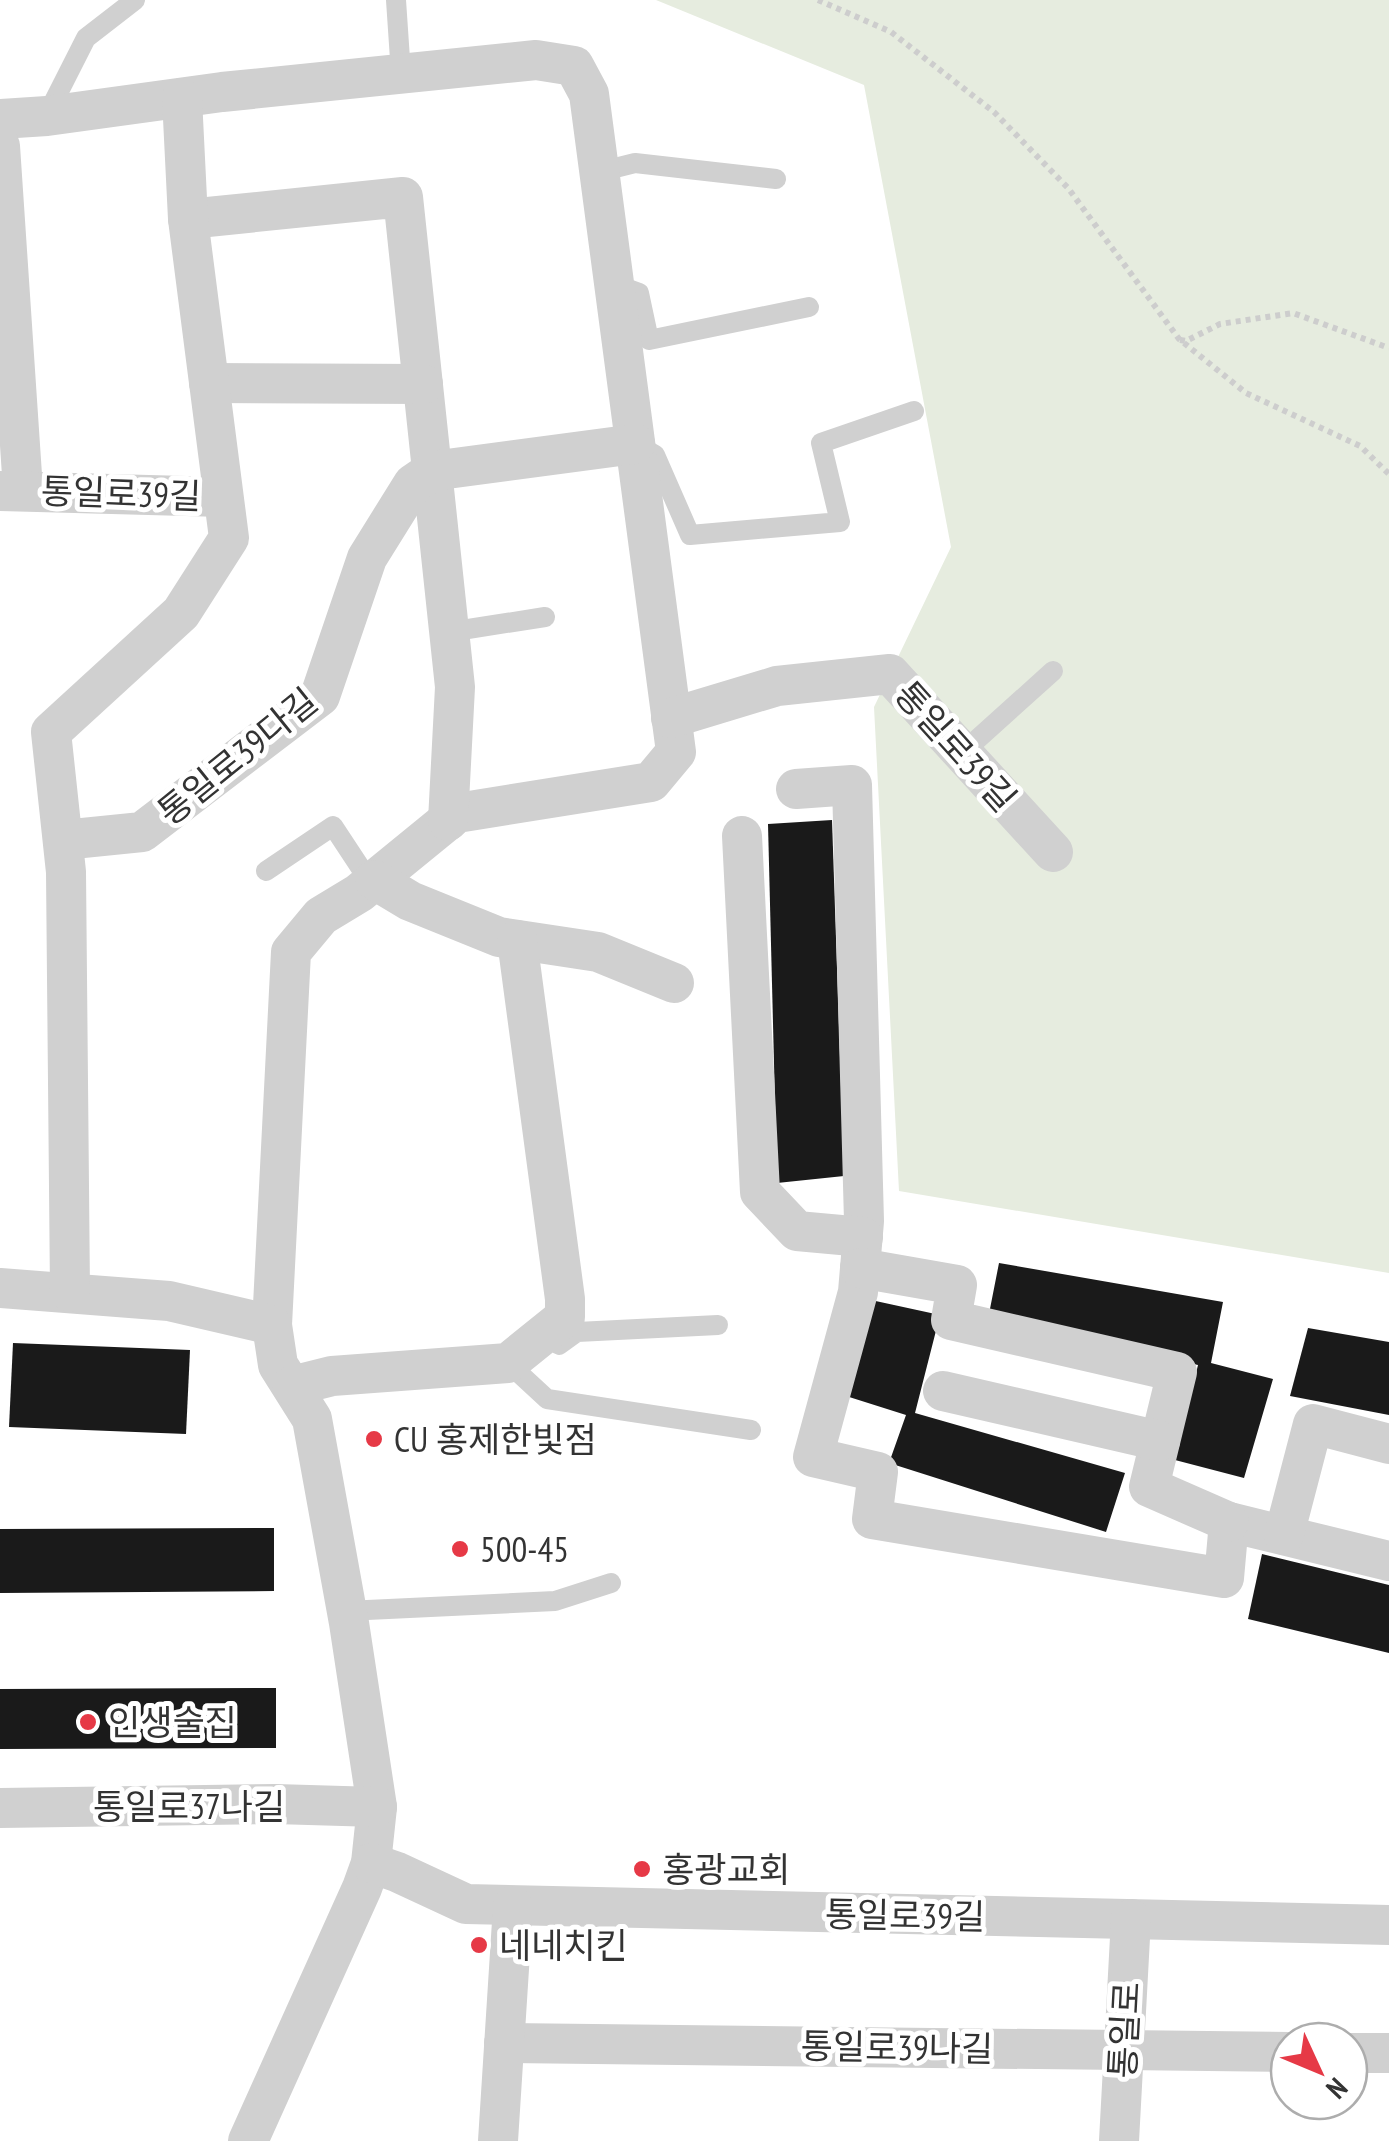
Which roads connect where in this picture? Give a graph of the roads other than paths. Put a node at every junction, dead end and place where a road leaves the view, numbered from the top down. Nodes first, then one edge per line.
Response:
1 (135, 0) edge
2 (396, 0) edge
3 (401, 74) junction
4 (182, 98) junction
5 (47, 116) junction
6 (0, 119) edge
7 (0, 146) edge
8 (599, 172) junction
9 (776, 179) dead end
10 (188, 219) junction
11 (614, 284) junction
12 (809, 307) dead end
13 (209, 383) junction
14 (423, 384) junction
15 (914, 412) dead end
16 (634, 444) junction
17 (432, 471) junction
18 (12, 491) edge
19 (224, 497) junction
20 (544, 617) dead end
21 (449, 632) junction
22 (1053, 672) dead end
23 (671, 718) junction
24 (962, 752) junction
25 (796, 789) dead end
26 (448, 821) junction
27 (742, 836) dead end
28 (63, 840) junction
29 (1053, 852) dead end
30 (266, 870) dead end
31 (375, 880) junction
32 (517, 940) junction
33 (674, 982) dead end
34 (861, 1253) junction
35 (0, 1288) edge
36 (70, 1292) junction
37 (272, 1325) junction
38 (718, 1325) dead end
39 (508, 1363) junction
40 (292, 1386) junction
41 (943, 1391) dead end
42 (751, 1430) dead end
43 (1160, 1442) junction
44 (1389, 1444) edge
45 (1229, 1522) junction
46 (1284, 1535) junction
47 (1389, 1560) edge
48 (611, 1582) dead end
49 (346, 1610) junction
50 (377, 1807) junction
51 (0, 1808) edge
52 (370, 1863) junction
53 (513, 1906) junction
54 (1131, 1919) junction
55 (1389, 1924) edge
56 (504, 2043) junction
57 (1123, 2050) junction
58 (1269, 2052) edge
59 (248, 2141) edge
60 (498, 2141) edge
61 (1119, 2141) edge

1 - 5 lane
2 - 3 lane
3 - 4 street
3 - 8 street
4 - 5 street
4 - 10 street, 통일로39길
5 - 6 street
7 - 18 street, 통일로39길
8 - 9 lane
8 - 11 street
10 - 13 street, 통일로39길
10 - 14 street
11 - 12 lane
11 - 16 street
13 - 14 street
13 - 19 street, 통일로39길
14 - 17 street
15 - 16 lane
16 - 17 street
16 - 23 street
17 - 21 street
17 - 28 street, 통일로39다길
18 - 19 street, 통일로39길
19 - 28 street
20 - 21 lane
21 - 26 street
22 - 24 lane
23 - 24 street, 통일로39길
23 - 26 street
24 - 29 street, 통일로39길
25 - 34 street
26 - 31 street
27 - 34 street
28 - 36 street
30 - 31 lane
31 - 32 street
31 - 37 street
32 - 33 street
32 - 39 street
34 - 43 street
34 - 45 street
35 - 36 street
36 - 37 street
37 - 40 street
38 - 39 lane
39 - 40 street
39 - 42 lane
40 - 49 street
41 - 43 street
43 - 45 street
44 - 46 street
45 - 46 street
46 - 47 street
48 - 49 lane
49 - 50 street
50 - 51 street, 통일로37나길
50 - 52 street
52 - 53 street, 통일로39길
52 - 59 street
53 - 54 street, 통일로39길
53 - 56 street
54 - 55 street, 통일로39길
54 - 57 street, 통일로
56 - 57 street, 통일로39나길
56 - 60 street
57 - 58 street, 통일로39나길
57 - 61 street, 통일로

